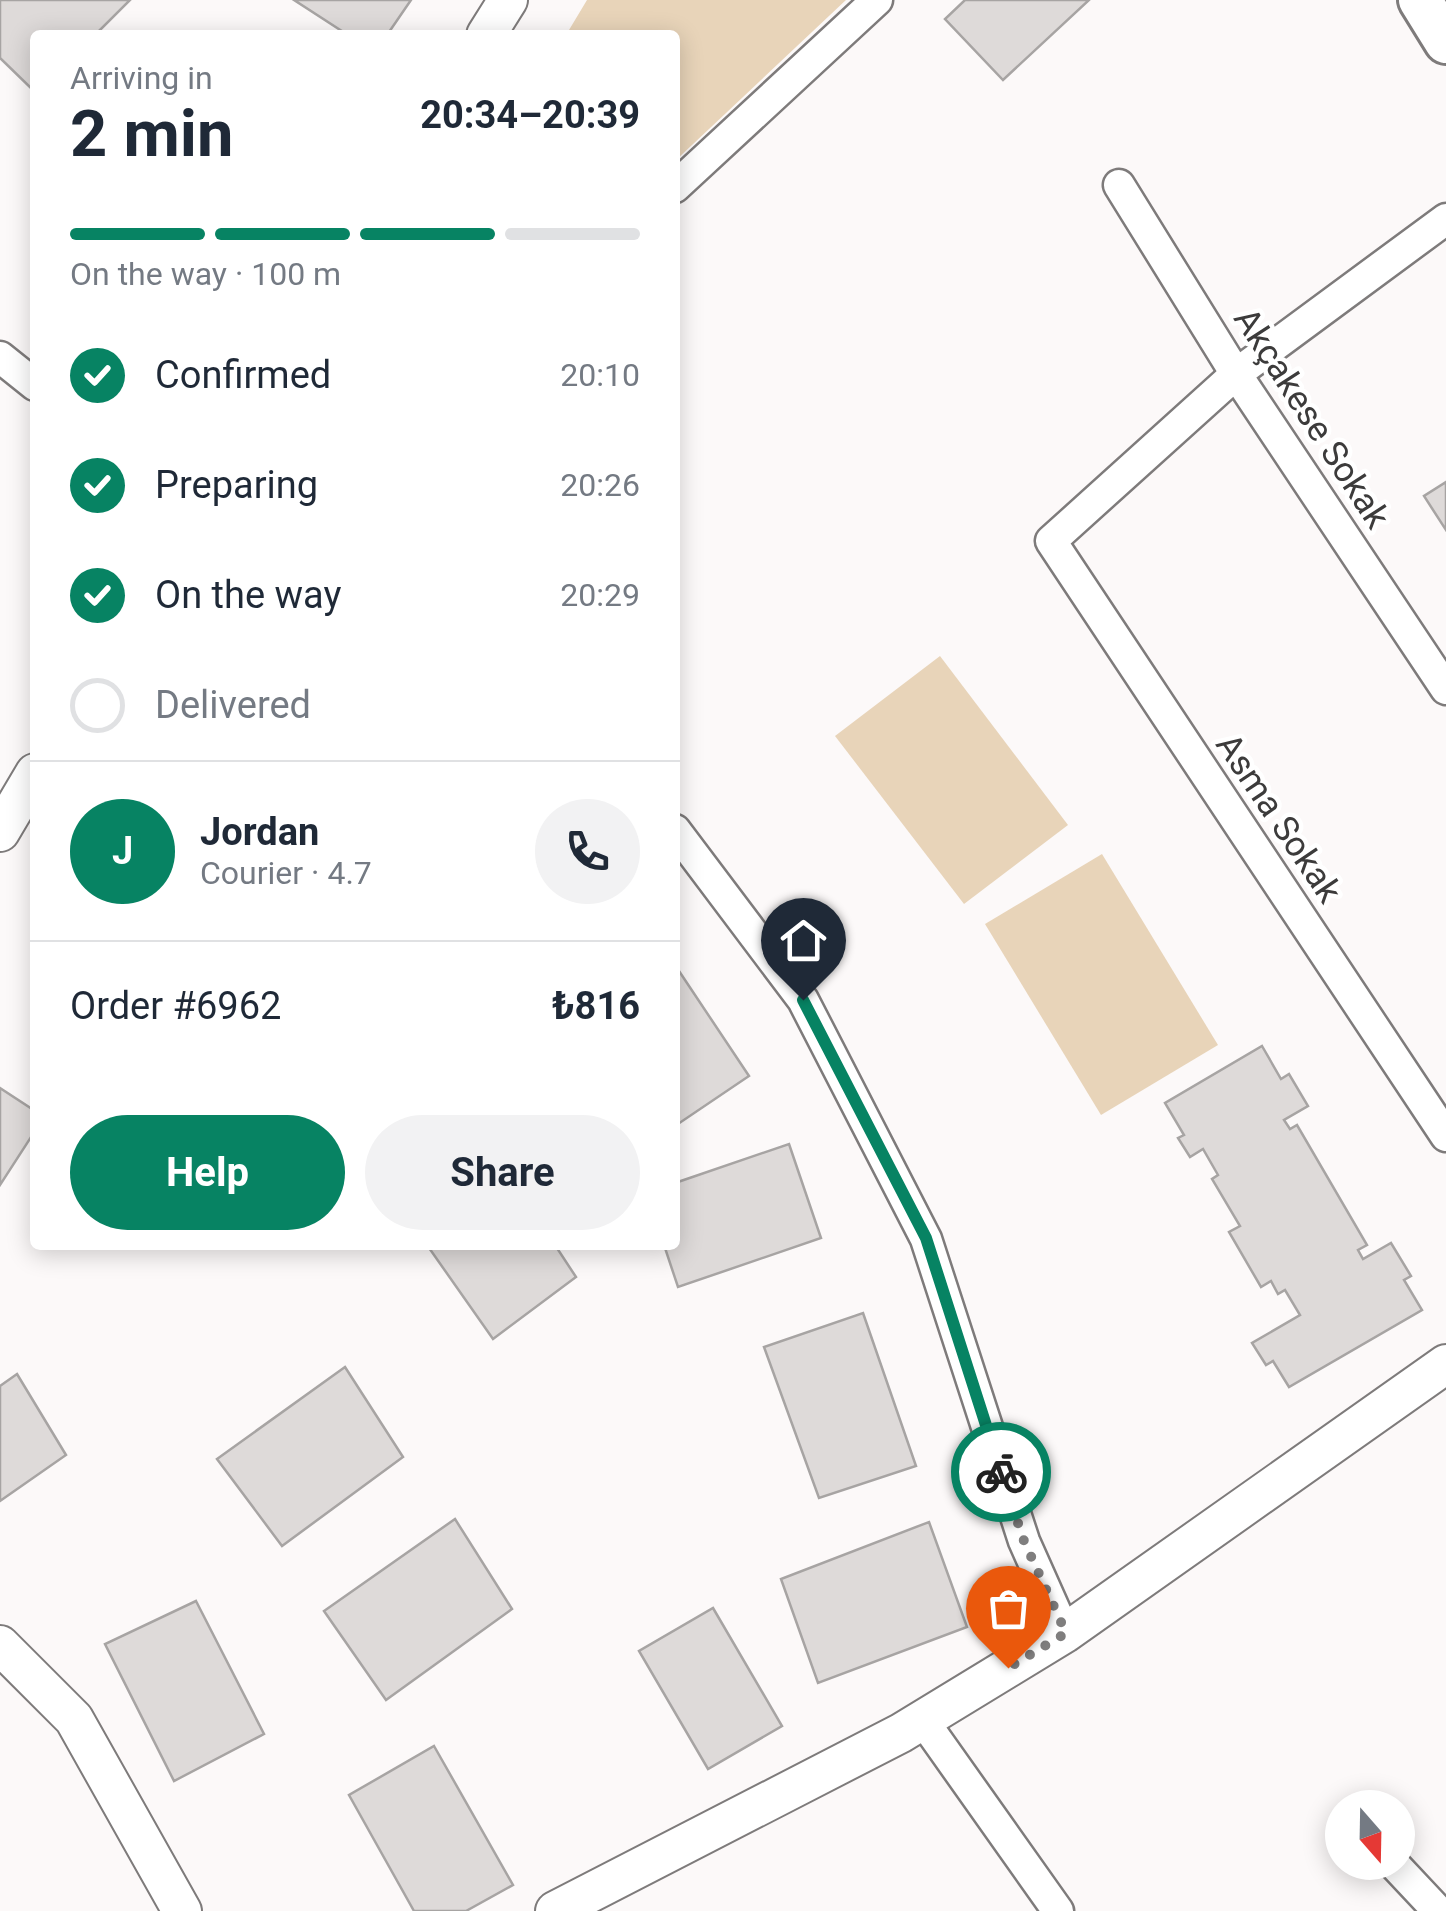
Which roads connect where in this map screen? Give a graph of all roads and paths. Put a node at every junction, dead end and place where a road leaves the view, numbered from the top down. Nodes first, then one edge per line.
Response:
1 (508, 0) edge
2 (877, 0) edge
3 (1420, 0) edge
4 (489, 30) edge
5 (1446, 42) edge
6 (680, 181) edge
7 (1119, 185) dead end
8 (1446, 220) edge
9 (0, 357) edge
10 (1236, 374) junction
11 (30, 381) edge
12 (1446, 689) edge
13 (30, 781) edge
14 (0, 832) edge
15 (680, 837) edge
16 (1446, 1136) edge
17 (1446, 1364) edge
18 (1066, 1633) junction
19 (0, 1645) edge
20 (922, 1719) junction
21 (1409, 1880) edge
22 (558, 1910) edge
23 (182, 1911) edge
24 (1058, 1911) edge
25 (1438, 1911) edge

1 - 4 street
2 - 6 street
3 - 5 main road
7 - 10 street, Akçakese Sokak
8 - 10 street
9 - 11 street
10 - 12 street, Akçakese Sokak
10 - 16 street, Asma Sokak
13 - 14 street
15 - 18 street
17 - 18 street
18 - 20 street
19 - 23 street
20 - 22 street
20 - 24 street
21 - 25 street

